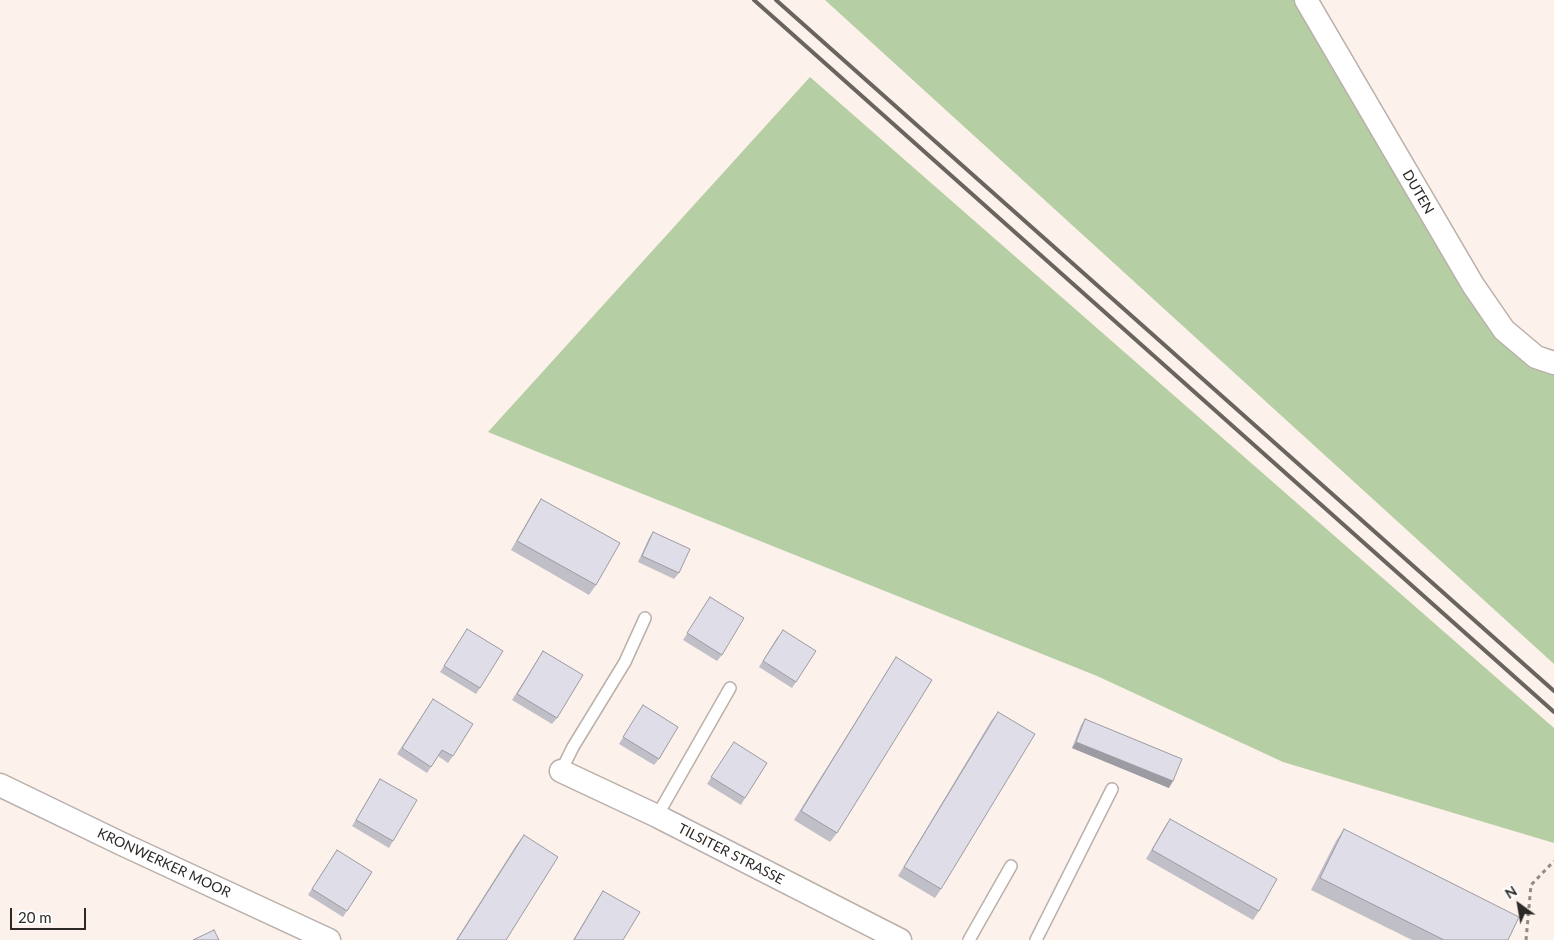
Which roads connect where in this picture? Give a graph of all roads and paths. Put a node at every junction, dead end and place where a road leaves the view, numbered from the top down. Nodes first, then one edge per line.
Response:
1 (1306, 0) edge
2 (1554, 363) edge
3 (644, 618) dead end
4 (730, 688) dead end
5 (561, 771) joint
6 (0, 786) edge
7 (1112, 789) dead end
8 (657, 816) junction
9 (1554, 861) edge
10 (1011, 866) dead end
11 (329, 940) edge
12 (900, 940) edge
13 (969, 940) edge
14 (1036, 940) edge
15 (1526, 940) edge

1 - 2 street, DUTEN
3 - 5 lane
4 - 8 lane
5 - 8 street, TILSITER STRASSE
6 - 11 street, KRONWERKER MOOR
7 - 14 lane
8 - 12 street, TILSITER STRASSE
9 - 15 path
10 - 13 lane

